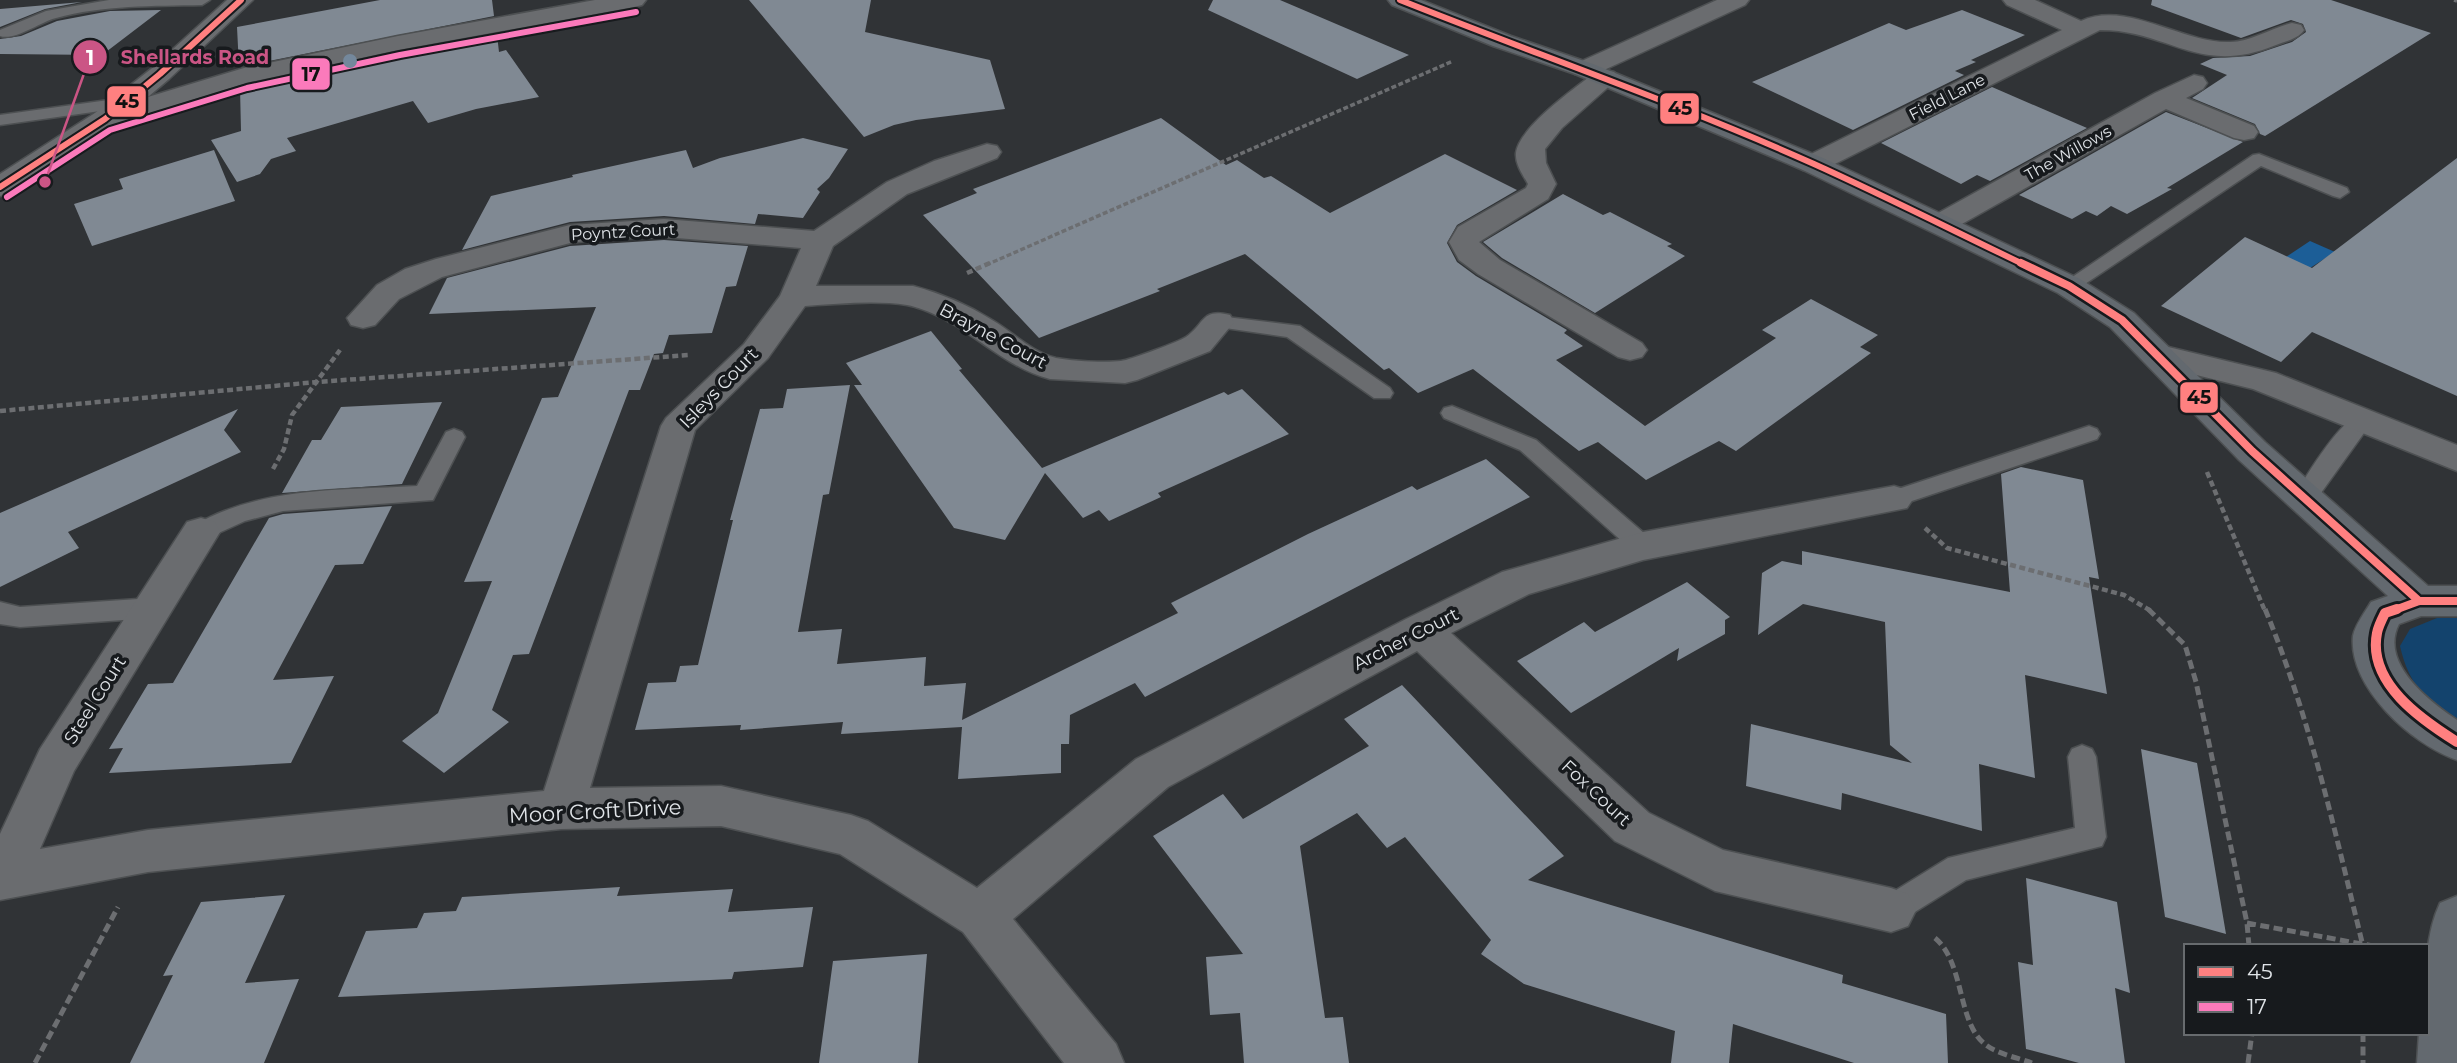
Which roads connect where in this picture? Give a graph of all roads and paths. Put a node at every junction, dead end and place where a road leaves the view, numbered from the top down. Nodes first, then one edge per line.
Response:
1 (202, 0) edge
2 (241, 0) edge
3 (634, 0) edge
4 (1400, 0) edge
5 (1737, 0) edge
6 (2015, 0) edge
7 (2081, 30) junction
8 (2292, 30) dead end
9 (6, 33) dead end
10 (1595, 73) junction
11 (2194, 83) dead end
12 (2164, 99) junction
13 (114, 111) junction
14 (0, 120) edge
15 (2244, 132) dead end
16 (987, 152) dead end
17 (1813, 164) junction
18 (0, 187) edge
19 (2340, 192) dead end
20 (1942, 223) junction
21 (820, 241) junction
22 (2069, 286) junction
23 (795, 297) junction
24 (363, 318) joint
25 (1218, 322) joint
26 (1630, 350) dead end
27 (2160, 356) junction
28 (1382, 393) dead end
29 (1452, 413) dead end
30 (2361, 421) junction
31 (2089, 434) dead end
32 (454, 437) dead end
33 (2252, 451) junction
34 (2457, 459) edge
35 (268, 476) dead end
36 (1894, 499) junction
37 (2305, 499) junction
38 (201, 532) joint
39 (1643, 546) junction
40 (2438, 601) edge
41 (153, 608) junction
42 (0, 612) edge
43 (1421, 630) junction
44 (2457, 742) edge
45 (2082, 757) dead end
46 (561, 809) junction
47 (148, 851) junction
48 (2, 877) edge
49 (1891, 910) junction
50 (980, 916) junction
51 (2457, 919) edge
52 (2247, 923) junction
53 (2249, 944) edge
54 (2363, 944) edge
55 (2252, 1035) edge
56 (2363, 1035) edge
57 (35, 1063) edge
58 (1097, 1063) edge
59 (2032, 1063) edge
60 (2248, 1063) edge
61 (2363, 1063) edge
62 (2444, 1063) edge

1 - 9 lane
2 - 13 street
3 - 13 street
4 - 10 main road
5 - 10 street
6 - 7 street
7 - 8 street, Field Lane
7 - 17 street, Field Lane
10 - 17 main road
10 - 26 street
11 - 12 street, The Willows
12 - 15 street
12 - 20 street, The Willows
13 - 14 lane
13 - 18 street
16 - 21 street
17 - 20 main road
19 - 22 lane
20 - 22 main road
21 - 23 street, Isleys Court
21 - 24 street, Poyntz Court
22 - 27 main road
23 - 25 street, Brayne Court
23 - 46 street, Isleys Court
24 - 35 path
25 - 28 lane
27 - 30 street
27 - 33 main road
29 - 39 lane
30 - 34 street
30 - 37 lane
31 - 36 lane
32 - 38 lane
33 - 37 main road
33 - 54 path
36 - 39 street, Archer Court
36 - 52 path
37 - 40 main road
38 - 41 street, Steel Court
39 - 43 street, Archer Court
40 - 44 main road
41 - 42 lane
41 - 48 street, Steel Court
43 - 49 street, Fox Court
43 - 50 street, Archer Court
45 - 49 lane
46 - 47 street, Moor Croft Drive
46 - 50 street, Moor Croft Drive
47 - 48 street, Moor Croft Drive
47 - 57 path
49 - 59 path
50 - 58 street, Moor Croft Drive
51 - 62 main road
52 - 53 path
52 - 54 path
55 - 60 path
56 - 61 path

